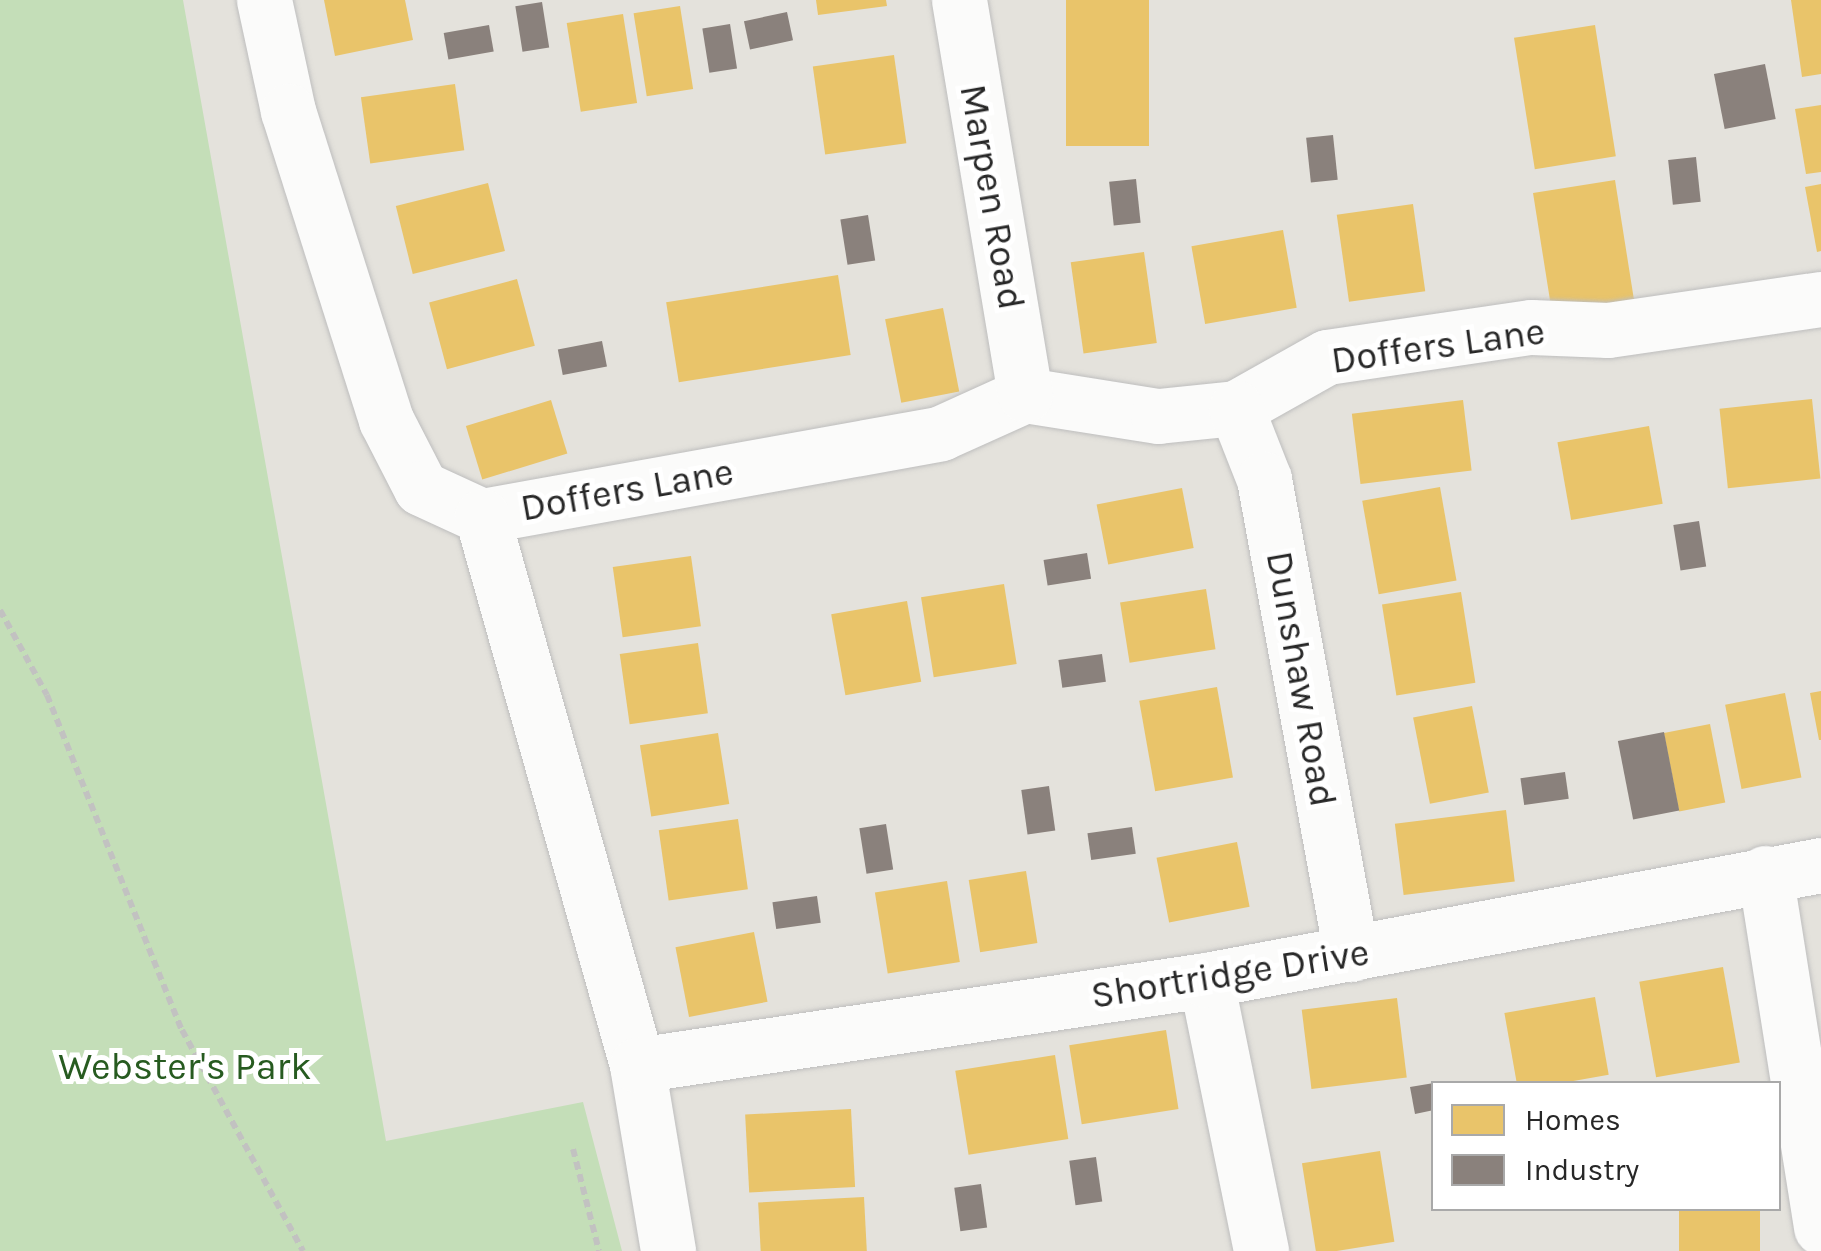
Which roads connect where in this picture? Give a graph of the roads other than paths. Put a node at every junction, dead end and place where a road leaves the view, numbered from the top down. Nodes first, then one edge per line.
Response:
1 (264, 0) edge
2 (959, 0) edge
3 (1821, 300) edge
4 (1025, 395) junction
5 (1236, 408) junction
6 (482, 516) junction
7 (1821, 865) edge
8 (1765, 874) junction
9 (1352, 954) junction
10 (1206, 980) junction
11 (636, 1065) junction
12 (1821, 1228) edge
13 (668, 1251) edge
14 (1260, 1251) edge

1 - 6 street, Doffers Lane
2 - 4 street, Marpen Road
3 - 5 street, Doffers Lane
4 - 5 street, Doffers Lane
4 - 6 street, Doffers Lane
5 - 9 street, Dunshaw Road
6 - 11 street, Doffers Lane
7 - 8 street, Shortridge Drive
8 - 9 street, Shortridge Drive
8 - 12 street
9 - 10 street, Shortridge Drive
10 - 11 street, Shortridge Drive
10 - 14 street
11 - 13 street, Doffers Lane

